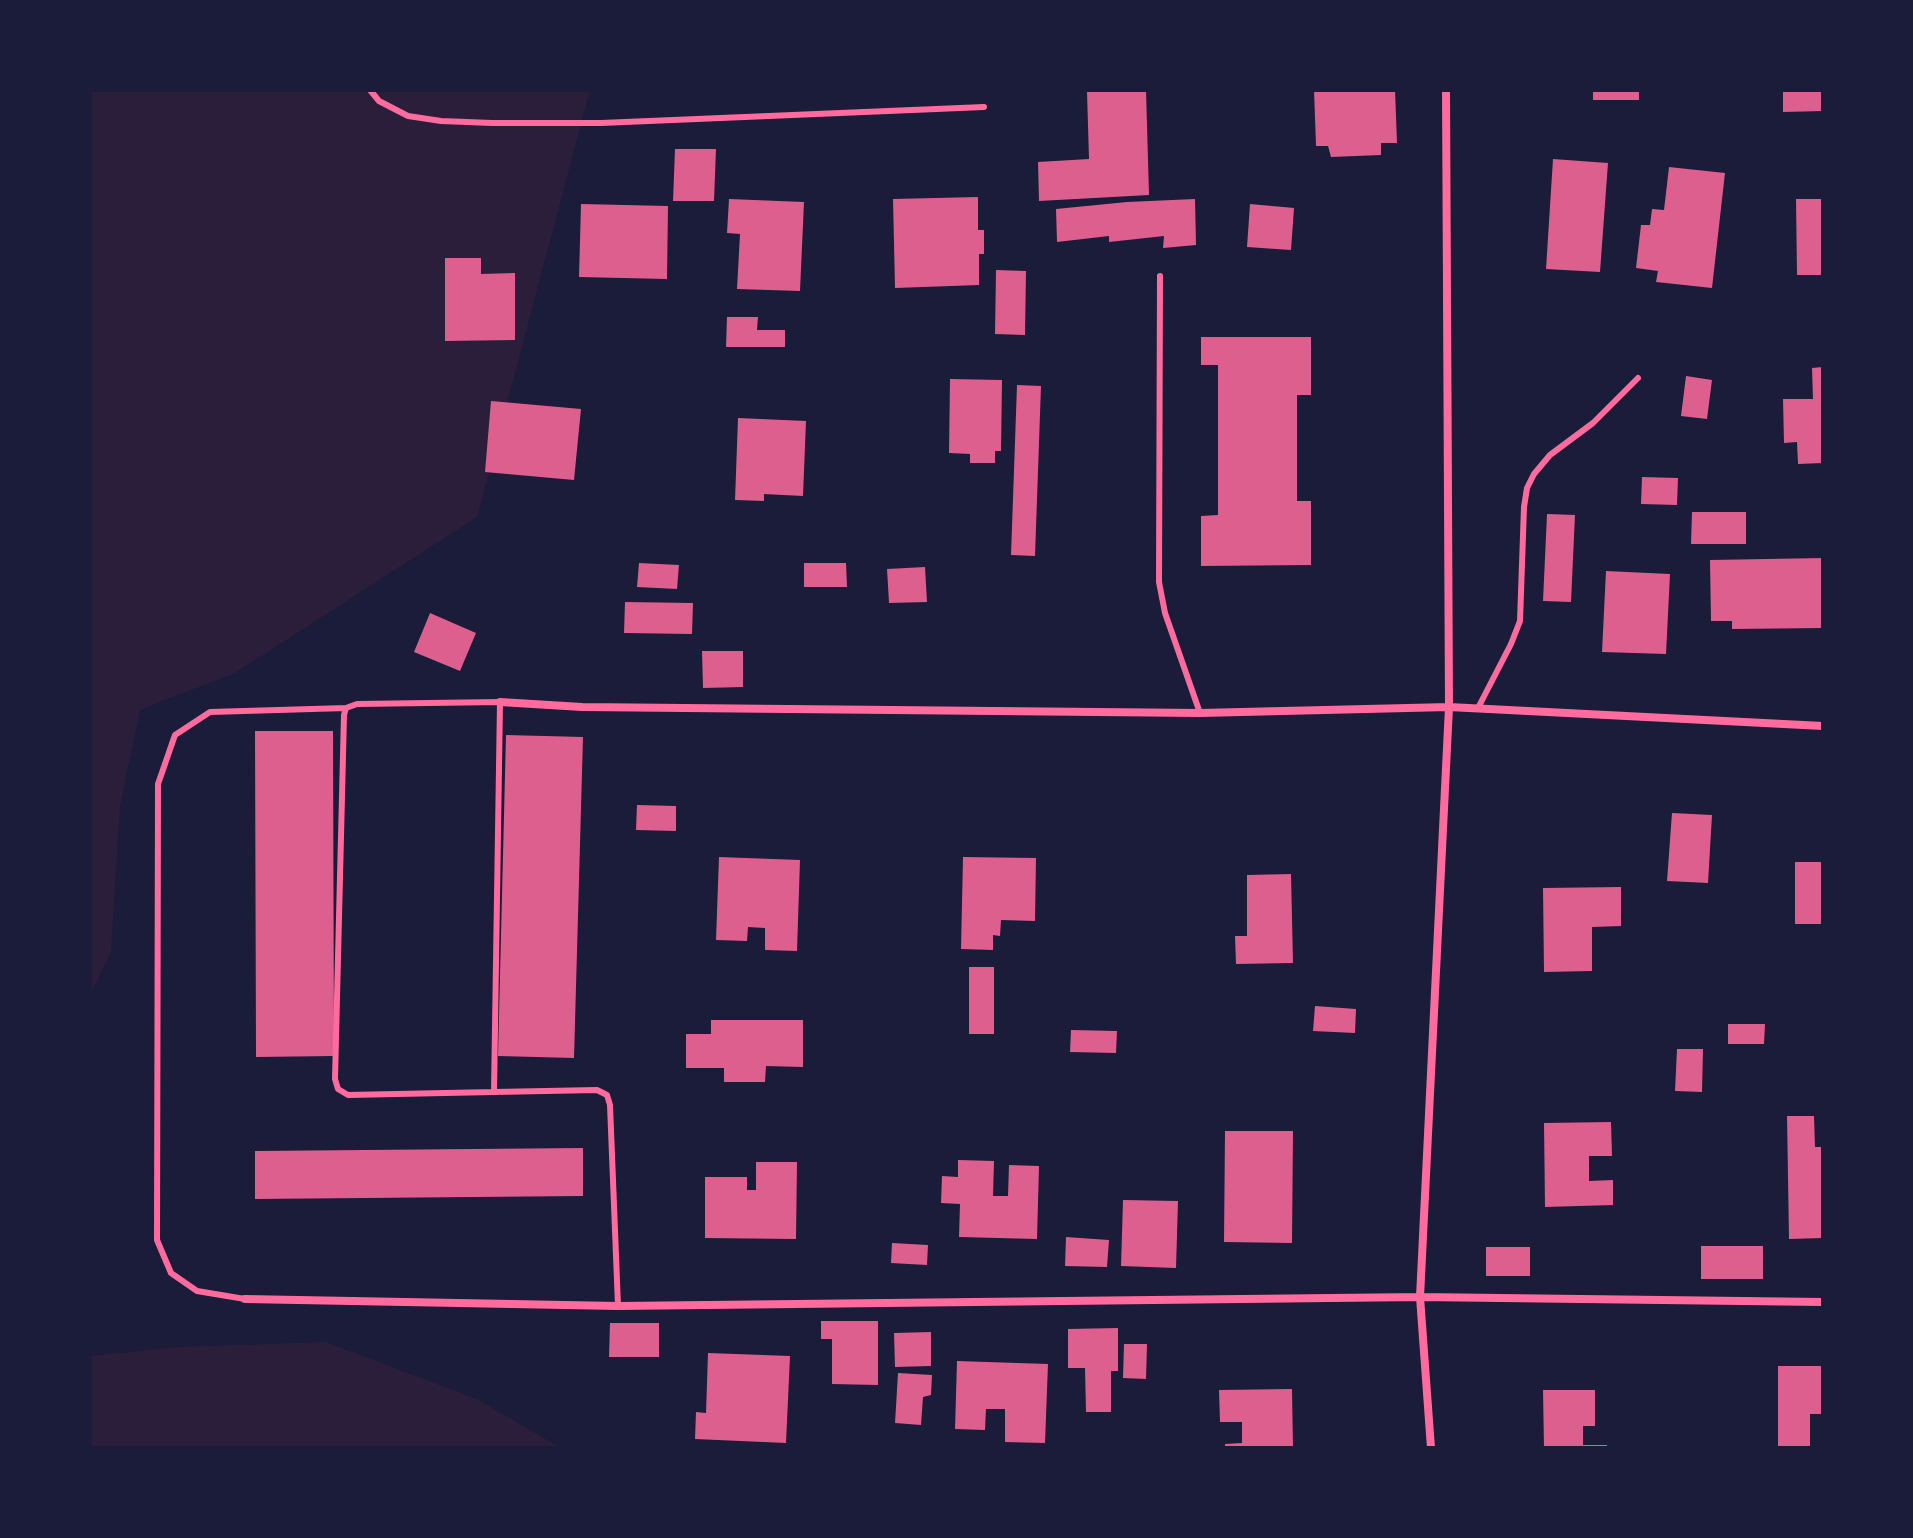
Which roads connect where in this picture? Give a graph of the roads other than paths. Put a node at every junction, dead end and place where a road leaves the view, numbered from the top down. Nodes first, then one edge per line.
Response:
1 (370, 90) edge
2 (1446, 90) edge
3 (984, 107) dead end
4 (1160, 276) dead end
5 (1638, 378) dead end
6 (500, 702) junction
7 (1449, 707) junction
8 (346, 708) junction
9 (1478, 708) junction
10 (1200, 713) junction
11 (1823, 726) edge
12 (494, 1092) junction
13 (1420, 1297) junction
14 (245, 1299) joint
15 (1823, 1302) edge
16 (618, 1306) junction
17 (1431, 1448) edge

1 - 3 lane
2 - 7 street
4 - 10 lane
5 - 9 lane
6 - 8 lane
6 - 10 street
6 - 12 lane
7 - 9 street
7 - 10 street
7 - 13 street
8 - 12 lane
8 - 14 lane
9 - 11 street
12 - 16 lane
13 - 15 street
13 - 16 street
13 - 17 street
14 - 16 street

